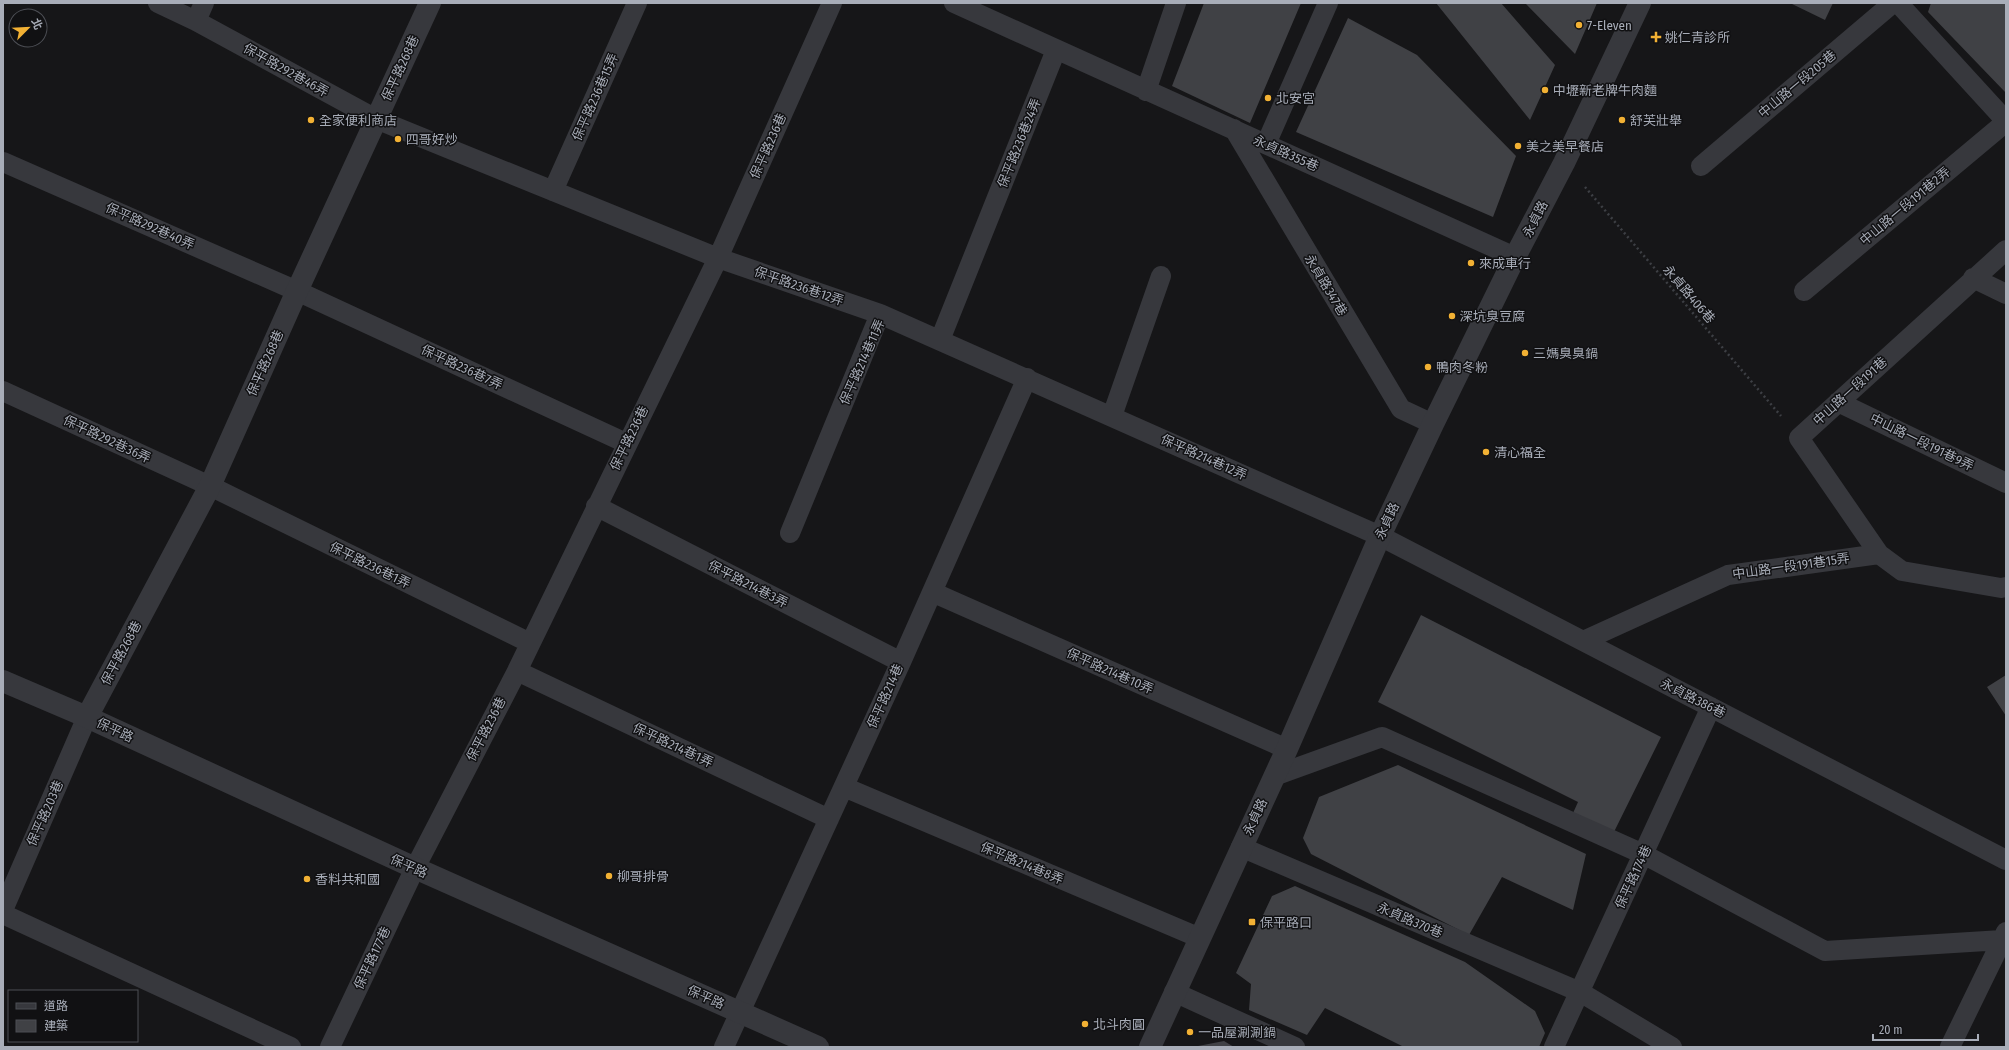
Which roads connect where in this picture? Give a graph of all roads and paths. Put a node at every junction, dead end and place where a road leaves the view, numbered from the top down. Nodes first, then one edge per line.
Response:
1 (158, 3) edge
2 (430, 3) edge
3 (637, 3) edge
4 (832, 3) edge
5 (954, 3) edge
6 (1176, 3) edge
7 (1328, 3) edge
8 (1640, 3) edge
9 (1892, 3) edge
10 (1898, 3) edge
11 (200, 12) edge
12 (1056, 50) junction
13 (1146, 91) junction
14 (376, 119) junction
15 (2006, 122) edge
16 (1234, 129) junction
17 (1266, 144) junction
18 (3, 162) edge
19 (1564, 163) junction
20 (1701, 166) dead end
21 (553, 191) junction
22 (2006, 250) edge
23 (1515, 256) junction
24 (718, 258) junction
25 (1161, 276) dead end
26 (1973, 278) junction
27 (1804, 290) dead end
28 (297, 291) junction
29 (2006, 294) edge
30 (880, 314) junction
31 (940, 340) junction
32 (1027, 378) junction
33 (3, 391) edge
34 (1838, 402) junction
35 (1112, 416) junction
36 (1433, 424) junction
37 (1799, 438) junction
38 (626, 443) junction
39 (2006, 482) edge
40 (210, 486) junction
41 (596, 506) junction
42 (790, 533) dead end
43 (1380, 536) junction
44 (1879, 554) junction
45 (2006, 587) edge
46 (932, 592) junction
47 (1583, 641) junction
48 (530, 643) junction
49 (900, 662) junction
50 (517, 671) junction
51 (3, 681) edge
52 (1711, 707) junction
53 (87, 716) junction
54 (1287, 749) junction
55 (1274, 776) junction
56 (844, 787) junction
57 (829, 819) junction
58 (1242, 847) junction
59 (1643, 854) junction
60 (2006, 860) edge
61 (415, 868) junction
62 (3, 910) edge
63 (3, 914) edge
64 (2004, 936) edge
65 (1200, 938) junction
66 (1174, 992) junction
67 (1580, 992) junction
68 (739, 1011) junction
69 (333, 1046) edge
70 (291, 1047) edge
71 (724, 1047) edge
72 (818, 1047) edge
73 (1150, 1047) edge
74 (1295, 1047) edge
75 (1554, 1047) edge
76 (1672, 1047) edge
77 (1950, 1047) edge

1 - 11 lane, 保平路292巷46弄
2 - 14 street, 保平路268巷
3 - 21 lane, 保平路236巷15弄
4 - 24 lane, 保平路236巷
5 - 12 lane
6 - 13 lane
7 - 17 lane
8 - 19 street, 永貞路
9 - 20 lane, 中山路一段205巷
10 - 15 lane
11 - 14 lane, 保平路292巷46弄
12 - 13 lane, 永貞路355巷
12 - 31 lane, 保平路236巷24弄
13 - 16 lane, 永貞路355巷
14 - 21 lane
14 - 28 street, 保平路268巷
15 - 27 lane, 中山路一段191巷2弄
16 - 17 lane, 永貞路355巷
16 - 36 lane, 永貞路347巷
17 - 23 lane, 永貞路355巷
18 - 28 lane, 保平路292巷40弄
19 - 23 street, 永貞路
19 - 37 path, 永貞路406巷
21 - 24 lane
22 - 26 lane, 中山路一段191巷
23 - 36 street, 永貞路
24 - 30 lane, 保平路236巷12弄
24 - 38 lane, 保平路236巷
25 - 35 lane
26 - 29 lane
26 - 34 lane, 中山路一段191巷
28 - 38 lane, 保平路236巷7弄
28 - 40 street, 保平路268巷
30 - 31 lane, 保平路214巷11弄
30 - 42 lane, 保平路214巷11弄
31 - 32 lane, 保平路214巷11弄
32 - 35 lane, 保平路214巷12弄
32 - 46 lane, 保平路214巷
33 - 40 lane, 保平路292巷36弄
34 - 37 lane, 中山路一段191巷
34 - 39 lane, 中山路一段191巷9弄
35 - 43 lane, 保平路214巷12弄
36 - 43 street, 永貞路
37 - 44 lane
38 - 41 lane, 保平路236巷
40 - 48 lane, 保平路236巷1弄
40 - 53 street, 保平路268巷
41 - 48 lane, 保平路236巷
41 - 49 lane, 保平路214巷3弄
43 - 47 lane, 永貞路386巷
43 - 54 street, 永貞路
44 - 45 lane
44 - 47 lane, 中山路一段191巷15弄
46 - 49 lane, 保平路214巷
46 - 54 lane, 保平路214巷10弄
47 - 52 lane, 永貞路386巷
48 - 50 lane, 保平路236巷
49 - 56 lane, 保平路214巷
50 - 57 lane, 保平路214巷1弄
50 - 61 lane, 保平路236巷
51 - 53 street, 保平路
52 - 59 lane, 保平路174巷
52 - 60 lane, 永貞路386巷
53 - 61 street, 保平路
53 - 62 lane, 保平路203巷
54 - 55 street, 永貞路
55 - 58 street, 永貞路
55 - 59 lane
56 - 57 lane, 保平路214巷
56 - 65 lane, 保平路214巷8弄
57 - 68 lane, 保平路214巷
58 - 65 street, 永貞路
58 - 67 lane, 永貞路370巷
59 - 64 lane
59 - 67 lane, 保平路174巷
61 - 68 street, 保平路
61 - 69 lane, 保平路177巷
63 - 70 lane
64 - 77 lane
65 - 66 street, 永貞路
66 - 73 street, 永貞路
66 - 74 lane
67 - 75 lane, 保平路174巷
67 - 76 lane, 永貞路370巷
68 - 71 lane, 保平路214巷
68 - 72 street, 保平路

